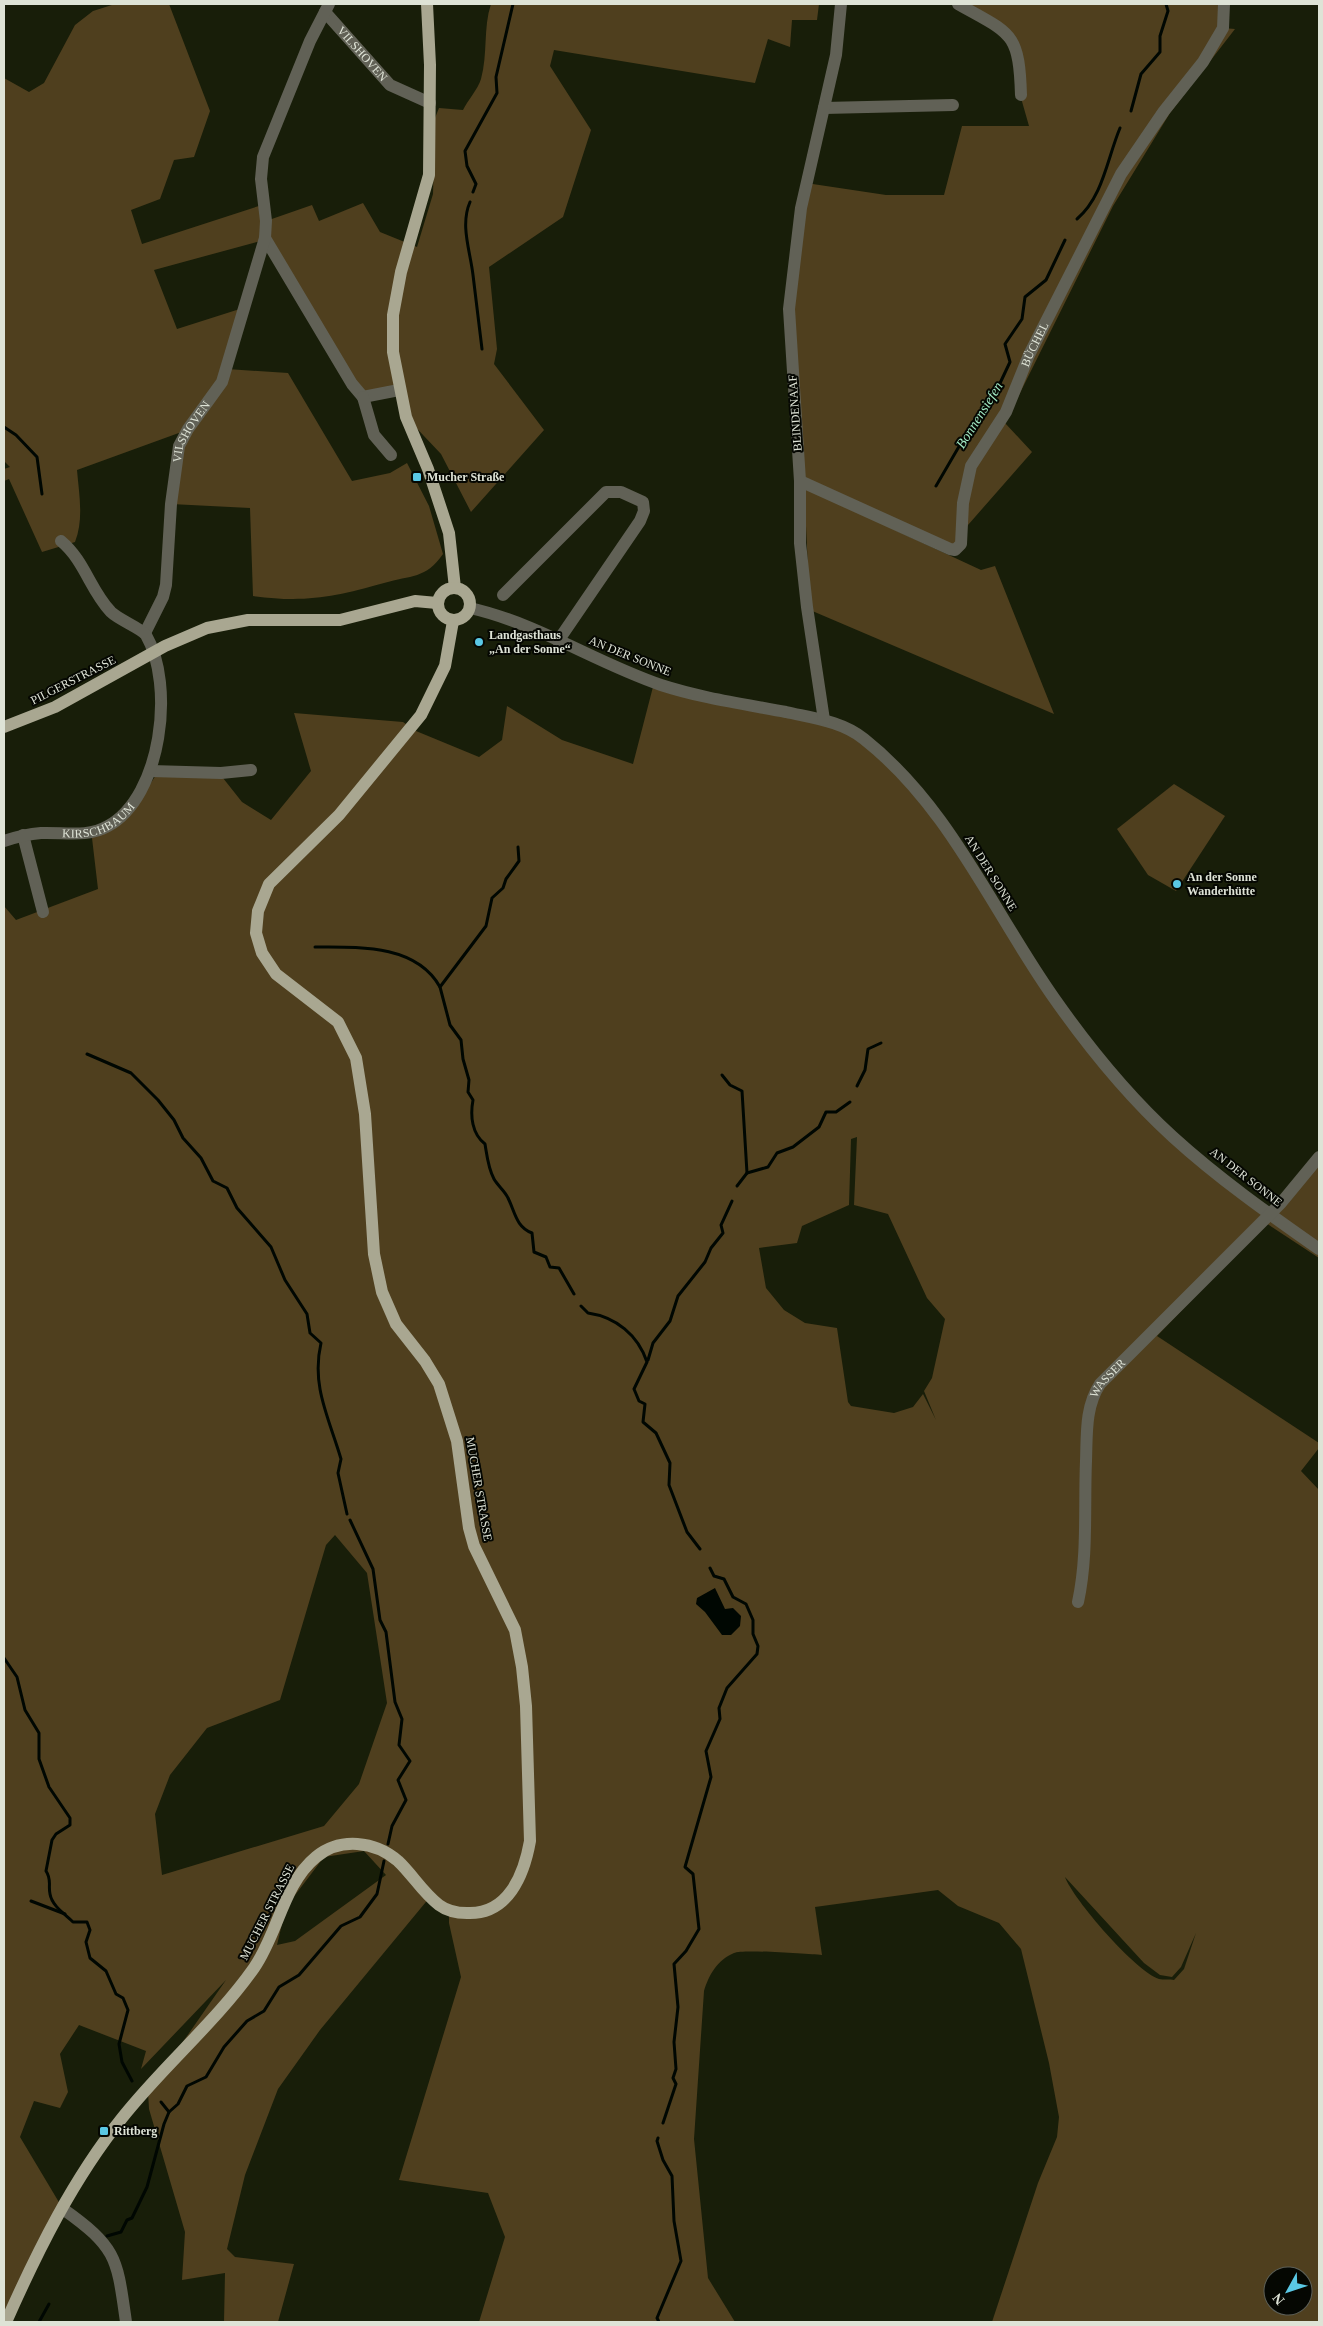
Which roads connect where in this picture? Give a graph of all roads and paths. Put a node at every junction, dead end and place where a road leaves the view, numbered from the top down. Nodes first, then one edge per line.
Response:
1 (427, 4) edge
2 (841, 4) edge
3 (958, 4) edge
4 (1224, 4) edge
5 (327, 8) edge
6 (1021, 95) dead end
7 (430, 103) junction
8 (953, 105) dead end
9 (824, 108) junction
10 (265, 238) junction
11 (399, 390) junction
12 (363, 397) junction
13 (391, 455) dead end
14 (800, 481) junction
15 (61, 541) dead end
16 (455, 588) junction
17 (503, 596) dead end
18 (437, 603) junction
19 (470, 608) junction
20 (453, 621) junction
21 (145, 633) junction
22 (558, 641) junction
23 (153, 652) junction
24 (824, 720) junction
25 (4, 727) edge
26 (251, 770) dead end
27 (151, 771) junction
28 (24, 835) junction
29 (4, 841) edge
30 (43, 912) dead end
31 (1319, 1157) edge
32 (1269, 1214) junction
33 (1319, 1248) edge
34 (1078, 1602) dead end
35 (63, 2209) junction
36 (6, 2322) edge
37 (126, 2322) edge

1 - 7 main road
2 - 9 street, BLINDENAAF
3 - 6 street
4 - 14 street, BÜCHEL
5 - 7 street, VILSHOVEN
5 - 10 street, VILSHOVEN
7 - 11 main road
8 - 9 street
9 - 14 street, BLINDENAAF
10 - 12 street
10 - 21 street, VILSHOVEN
11 - 12 street
11 - 16 main road
12 - 13 street
14 - 24 street, BLINDENAAF
15 - 21 street
16 - 18 main road
16 - 19 main road
17 - 22 street
18 - 20 main road
18 - 23 main road
19 - 20 main road
19 - 22 street, AN DER SONNE
20 - 35 main road, MUCHER STRASSE
21 - 23 street
22 - 24 street, AN DER SONNE
23 - 25 main road, PILGERSTRASSE
23 - 27 street, KIRSCHBAUM
24 - 32 street, AN DER SONNE
26 - 27 street
27 - 28 street, KIRSCHBAUM
28 - 29 street, KIRSCHBAUM
28 - 30 street
31 - 32 street, WASSER
32 - 33 street, AN DER SONNE
32 - 34 street, WASSER
35 - 36 main road, MUCHER STRASSE
35 - 37 street

